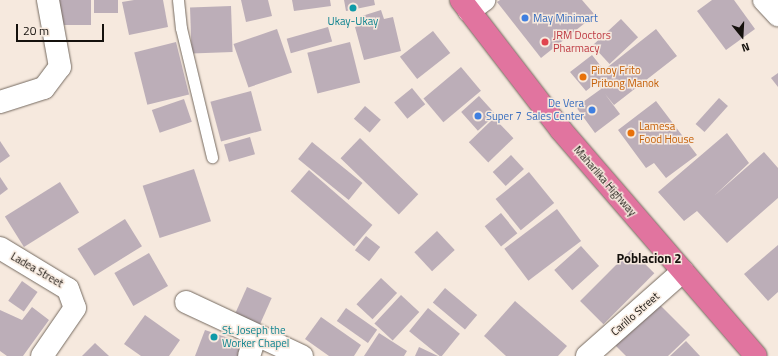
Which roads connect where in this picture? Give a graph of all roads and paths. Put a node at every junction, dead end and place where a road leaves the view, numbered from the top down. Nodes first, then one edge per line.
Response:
1 (48, 0) edge
2 (178, 0) edge
3 (764, 0) edge
4 (471, 4) edge
5 (778, 15) edge
6 (0, 102) edge
7 (212, 157) dead end
8 (0, 248) edge
9 (683, 271) junction
10 (186, 302) dead end
11 (252, 346) edge
12 (42, 356) edge
13 (302, 356) edge
14 (587, 356) edge
15 (756, 356) edge

1 - 6 street
2 - 7 lane
3 - 5 street
4 - 9 highway, Maharlika Highway
8 - 12 street, Ladea Street
9 - 14 street, Carillo Street
9 - 15 highway, Maharlika Highway
10 - 11 street
11 - 13 street

